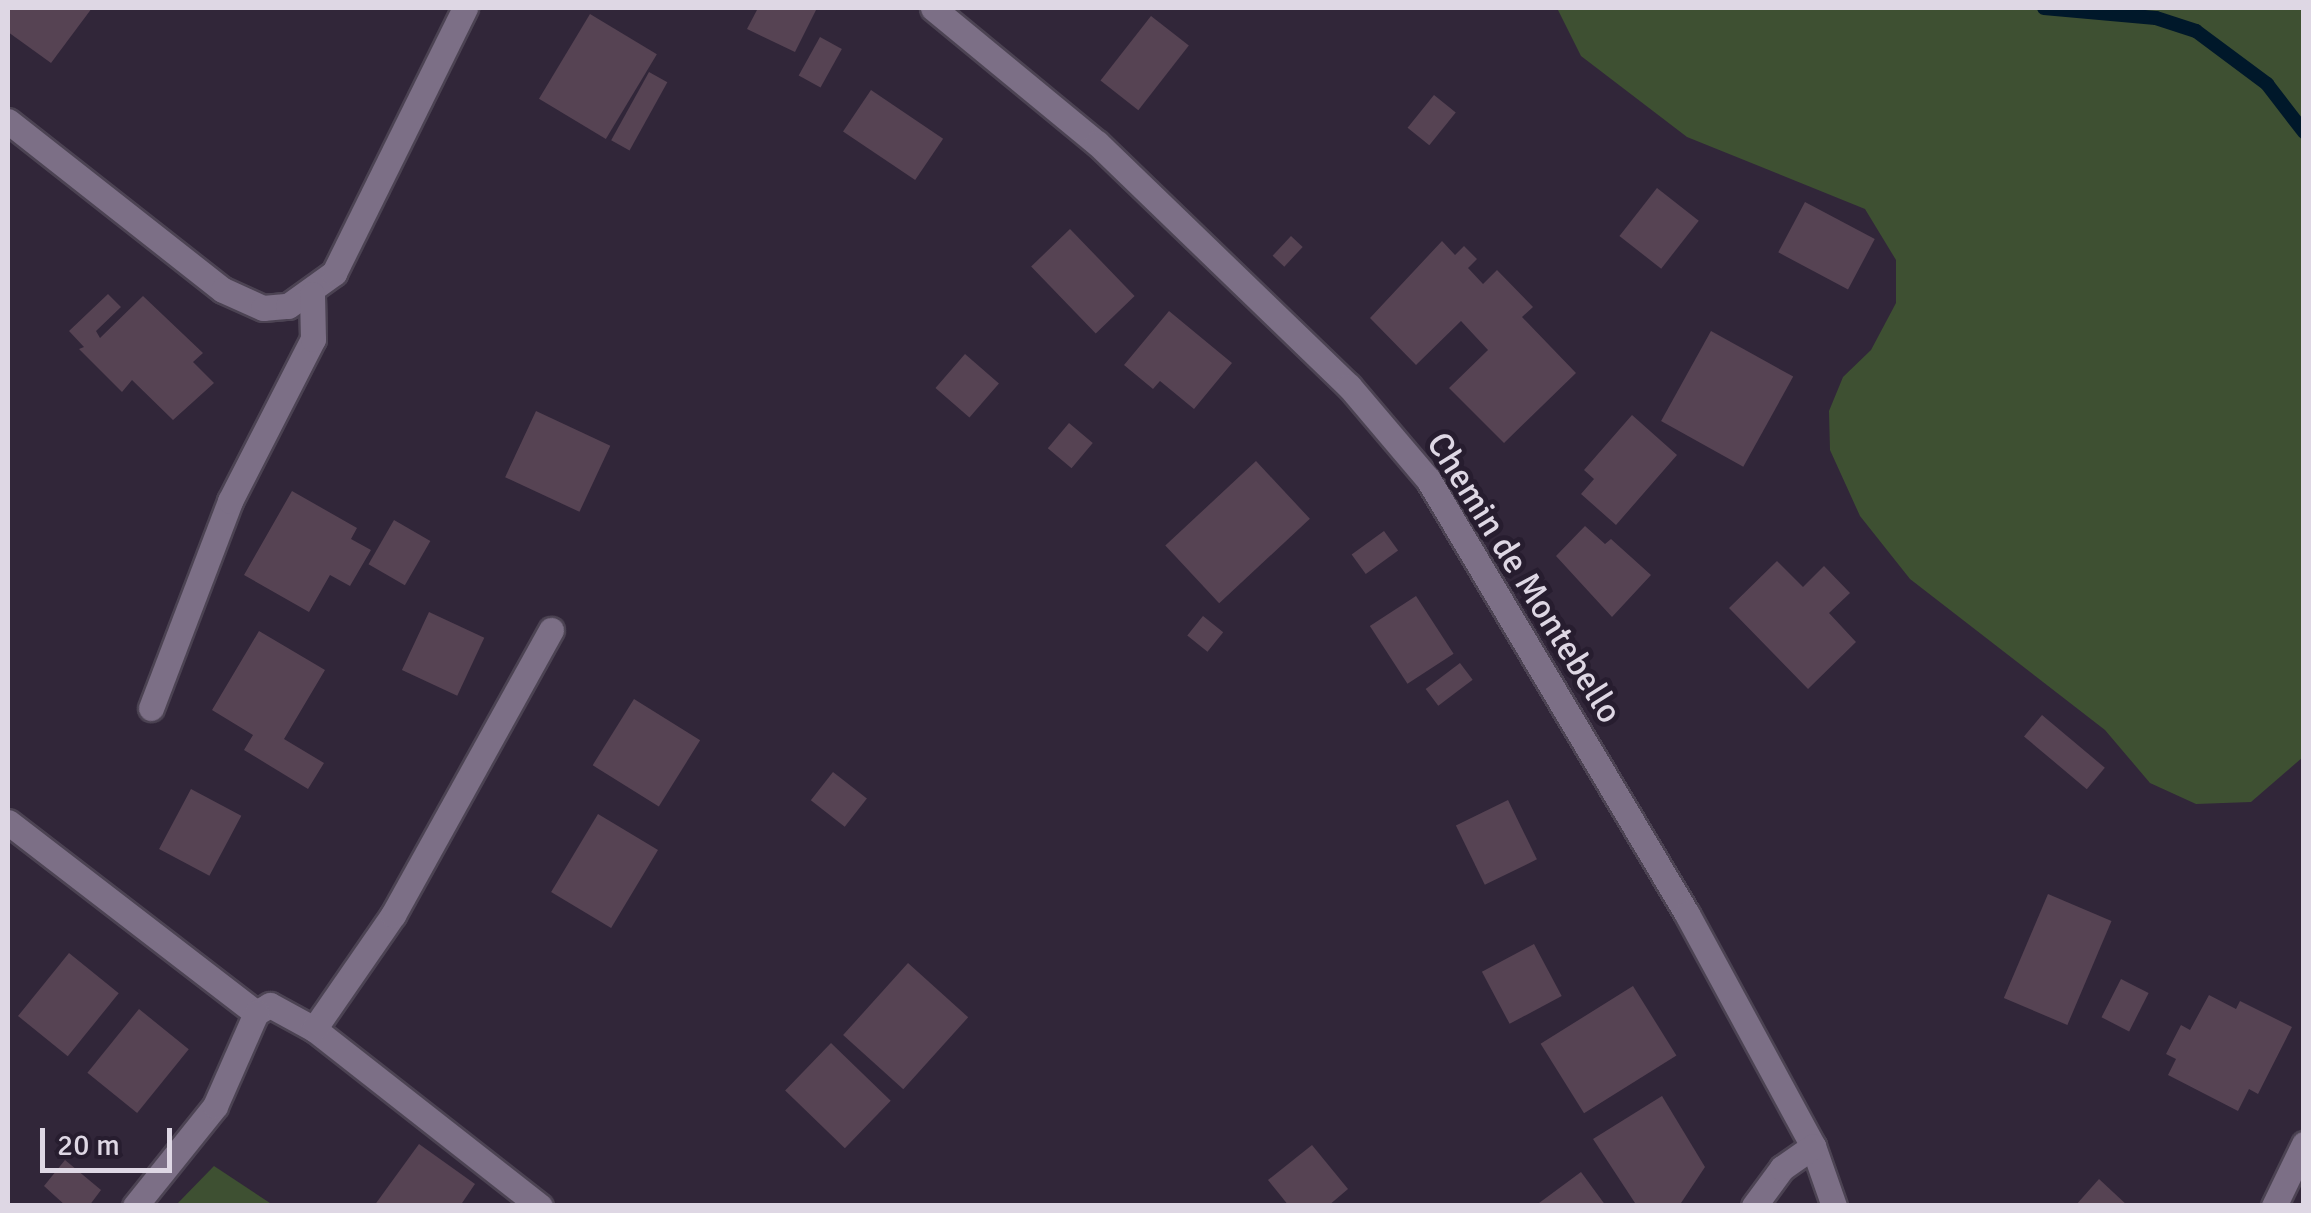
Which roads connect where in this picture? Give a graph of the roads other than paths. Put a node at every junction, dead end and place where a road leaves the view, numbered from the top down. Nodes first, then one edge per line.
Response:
1 (465, 8) edge
2 (934, 8) edge
3 (8, 120) edge
4 (312, 294) junction
5 (552, 630) dead end
6 (151, 708) dead end
7 (8, 822) edge
8 (256, 1013) junction
9 (314, 1030) junction
10 (2304, 1144) edge
11 (1813, 1146) junction
12 (135, 1206) edge
13 (540, 1206) edge
14 (1754, 1206) edge
15 (1834, 1206) edge
16 (2274, 1206) edge

1 - 4 street
2 - 11 street, Chemin de Montebello
3 - 4 street
4 - 6 street
5 - 9 street
7 - 8 street
8 - 9 street
8 - 12 street
9 - 13 street
10 - 16 street
11 - 14 street
11 - 15 street, Chemin de Montebello

